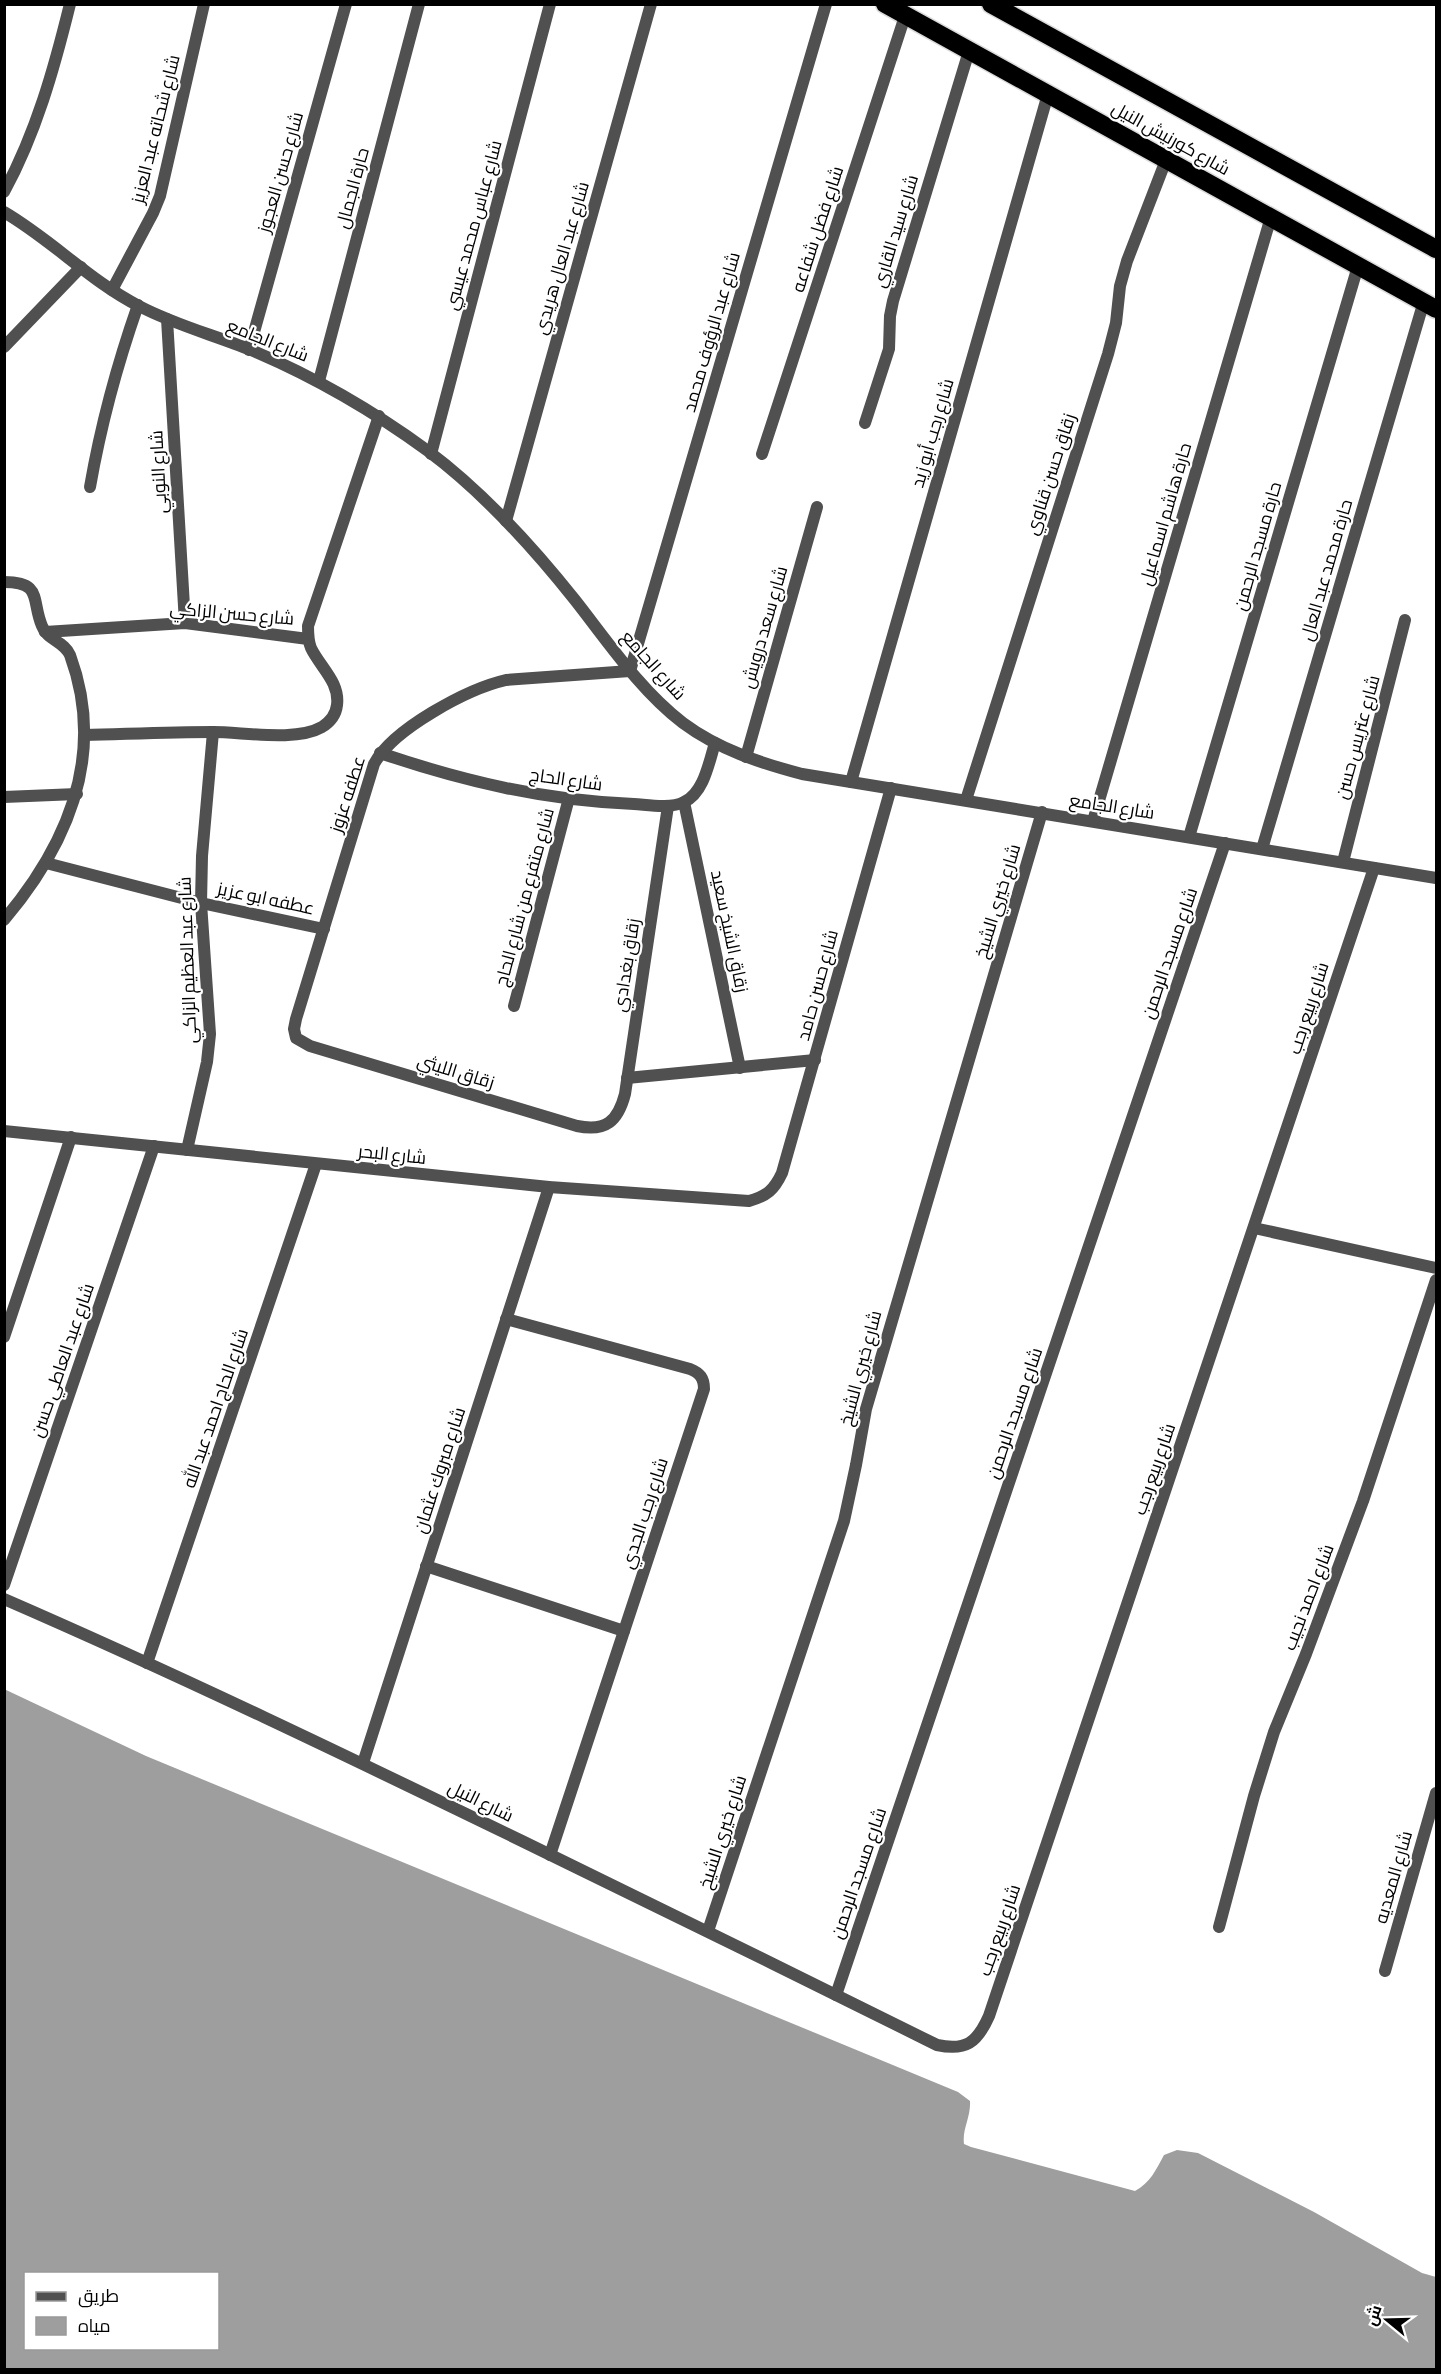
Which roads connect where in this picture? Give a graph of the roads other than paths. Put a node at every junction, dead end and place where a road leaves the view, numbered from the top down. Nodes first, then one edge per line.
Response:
1 (70, 4) edge
2 (204, 4) edge
3 (346, 4) edge
4 (419, 4) edge
5 (550, 4) edge
6 (651, 4) edge
7 (826, 4) edge
8 (885, 4) edge
9 (991, 4) edge
10 (905, 16) junction
11 (969, 51) junction
12 (1048, 94) junction
13 (1166, 160) junction
14 (4, 192) edge
15 (4, 212) edge
16 (1271, 217) junction
17 (1437, 249) edge
18 (1358, 266) junction
19 (81, 267) junction
20 (112, 290) junction
21 (138, 305) junction
22 (1430, 305) edge
23 (167, 319) junction
24 (4, 347) edge
25 (249, 350) junction
26 (320, 381) junction
27 (379, 416) junction
28 (865, 423) dead end
29 (431, 454) junction
30 (762, 454) dead end
31 (90, 486) dead end
32 (817, 507) dead end
33 (506, 521) junction
34 (4, 582) edge
35 (1405, 621) dead end
36 (185, 623) junction
37 (45, 632) junction
38 (308, 639) junction
39 (630, 671) junction
40 (213, 732) junction
41 (85, 735) junction
42 (715, 743) junction
43 (380, 753) junction
44 (746, 757) junction
45 (851, 782) junction
46 (891, 788) junction
47 (76, 794) junction
48 (4, 797) edge
49 (569, 798) junction
50 (966, 800) junction
51 (684, 802) junction
52 (668, 806) junction
53 (1042, 812) junction
54 (1093, 821) junction
55 (1189, 837) junction
56 (1225, 843) junction
57 (1262, 849) junction
58 (1343, 862) junction
59 (46, 863) junction
60 (1374, 868) junction
61 (1437, 878) edge
62 (201, 903) junction
63 (4, 920) edge
64 (324, 929) junction
65 (514, 1006) dead end
66 (296, 1038) joint
67 (815, 1060) junction
68 (740, 1068) junction
69 (627, 1078) junction
70 (608, 1124) joint
71 (4, 1131) edge
72 (71, 1137) junction
73 (154, 1146) junction
74 (187, 1150) junction
75 (316, 1164) junction
76 (549, 1187) junction
77 (774, 1190) joint
78 (1254, 1228) junction
79 (1437, 1268) edge
80 (1437, 1281) edge
81 (506, 1319) junction
82 (4, 1336) edge
83 (426, 1566) junction
84 (4, 1585) edge
85 (4, 1599) edge
86 (624, 1631) junction
87 (147, 1663) junction
88 (363, 1763) junction
89 (1437, 1793) edge
90 (550, 1855) junction
91 (1219, 1927) dead end
92 (708, 1931) junction
93 (1385, 1971) dead end
94 (836, 1995) junction
95 (937, 2045) joint

1 - 14 street
2 - 20 street, شارع شحاته عبد العزيز
3 - 25 street, شارع حسن العجوز
4 - 26 street, حارة الجمال
5 - 29 street, شارع عباس محمد عيسي
6 - 33 street, شارع عبد العال هريدي
7 - 39 street, شارع عبد الرؤوف محمد
8 - 10 highway, شارع كورنيش النيل
9 - 17 highway, شارع كورنيش النيل
10 - 11 highway, شارع كورنيش النيل
10 - 30 street, شارع فضل شفاعه
11 - 12 highway, شارع كورنيش النيل
11 - 28 street, شارع سيد القاري
12 - 13 highway, شارع كورنيش النيل
12 - 45 street, شارع رجب أبو زيد
13 - 16 highway, شارع كورنيش النيل
13 - 50 street, زقاق حسن قناوي
15 - 19 street, شارع الجامع
16 - 18 highway, شارع كورنيش النيل
16 - 54 street, حارة هاشم اسماعيل
18 - 22 highway, شارع كورنيش النيل
18 - 55 street, حارة مسجد الرحمن
19 - 20 street, شارع الجامع
19 - 24 street
20 - 21 street, شارع الجامع
21 - 23 street, شارع الجامع
21 - 31 street
22 - 57 street, حارة محمد عبد العال
23 - 25 street, شارع الجامع
23 - 36 street, شارع النوبي
25 - 26 street, شارع الجامع
26 - 27 street, شارع الجامع
27 - 29 street, شارع الجامع
27 - 38 street
29 - 33 street, شارع الجامع
32 - 44 street, شارع سعد درويش
33 - 39 street, شارع الجامع
34 - 37 street
35 - 58 street, شارع عتريس حسن
36 - 37 street, شارع حسن الزاكي
36 - 38 street, شارع حسن الزاكي
37 - 41 street
38 - 40 street
39 - 42 street, شارع الجامع
39 - 43 street, عطفه عزوز
40 - 41 street
40 - 62 street, شارع عبد العظيم الزاكي
41 - 47 street
42 - 44 street, شارع الجامع
42 - 51 street
43 - 49 street, شارع الحاج
43 - 64 street, عطفه عزوز
44 - 45 street, شارع الجامع
45 - 46 street, شارع الجامع
46 - 50 street, شارع الجامع
46 - 67 street, شارع حسن حامد
47 - 48 street
47 - 59 street
49 - 52 street, شارع الحاج
49 - 65 street, شارع متفرع من شارع الحاج
50 - 53 street, شارع الجامع
51 - 52 street, شارع الحاج
51 - 68 street, زقاق الشيخ سعيد
52 - 69 street, زقاق بغدادي
53 - 54 street, شارع الجامع
53 - 92 street, شارع خيري الشيخ
54 - 55 street, شارع الجامع
55 - 56 street, شارع الجامع
56 - 57 street, شارع الجامع
56 - 94 street, شارع مسجد الرحمن
57 - 58 street, شارع الجامع
58 - 60 street, شارع الجامع
59 - 62 street, عطفه ابو عزيز
59 - 63 street
60 - 61 street, شارع الجامع
60 - 78 street, شارع ربيع رجب
62 - 64 street, عطفه ابو عزيز
62 - 74 street, شارع عبد العظيم الزاكي
64 - 66 street, عطفه عزوز
66 - 70 street, زقاق الليثي
67 - 68 street
67 - 77 street, شارع حسن حامد
68 - 69 street
69 - 70 street, زقاق بغدادي
71 - 72 street, شارع البحر
72 - 73 street, شارع البحر
72 - 82 street
73 - 74 street, شارع البحر
73 - 84 street, شارع عبد العاطي حسن
74 - 75 street, شارع البحر
75 - 76 street, شارع البحر
75 - 87 street, شارع الحاج احمد عبد الله
76 - 77 street, شارع البحر
76 - 81 street, شارع مبروك عثمان
78 - 79 street
78 - 95 street, شارع ربيع رجب
80 - 91 street, شارع احمد نجيب
81 - 83 street, شارع مبروك عثمان
81 - 86 street, شارع رجب الجدي
83 - 86 street
83 - 88 street, شارع مبروك عثمان
85 - 87 street, شارع النيل
86 - 90 street, شارع رجب الجدي
87 - 88 street, شارع النيل
88 - 90 street, شارع النيل
89 - 93 street, شارع المعديه
90 - 92 street, شارع النيل
92 - 94 street, شارع النيل
94 - 95 street, شارع النيل

